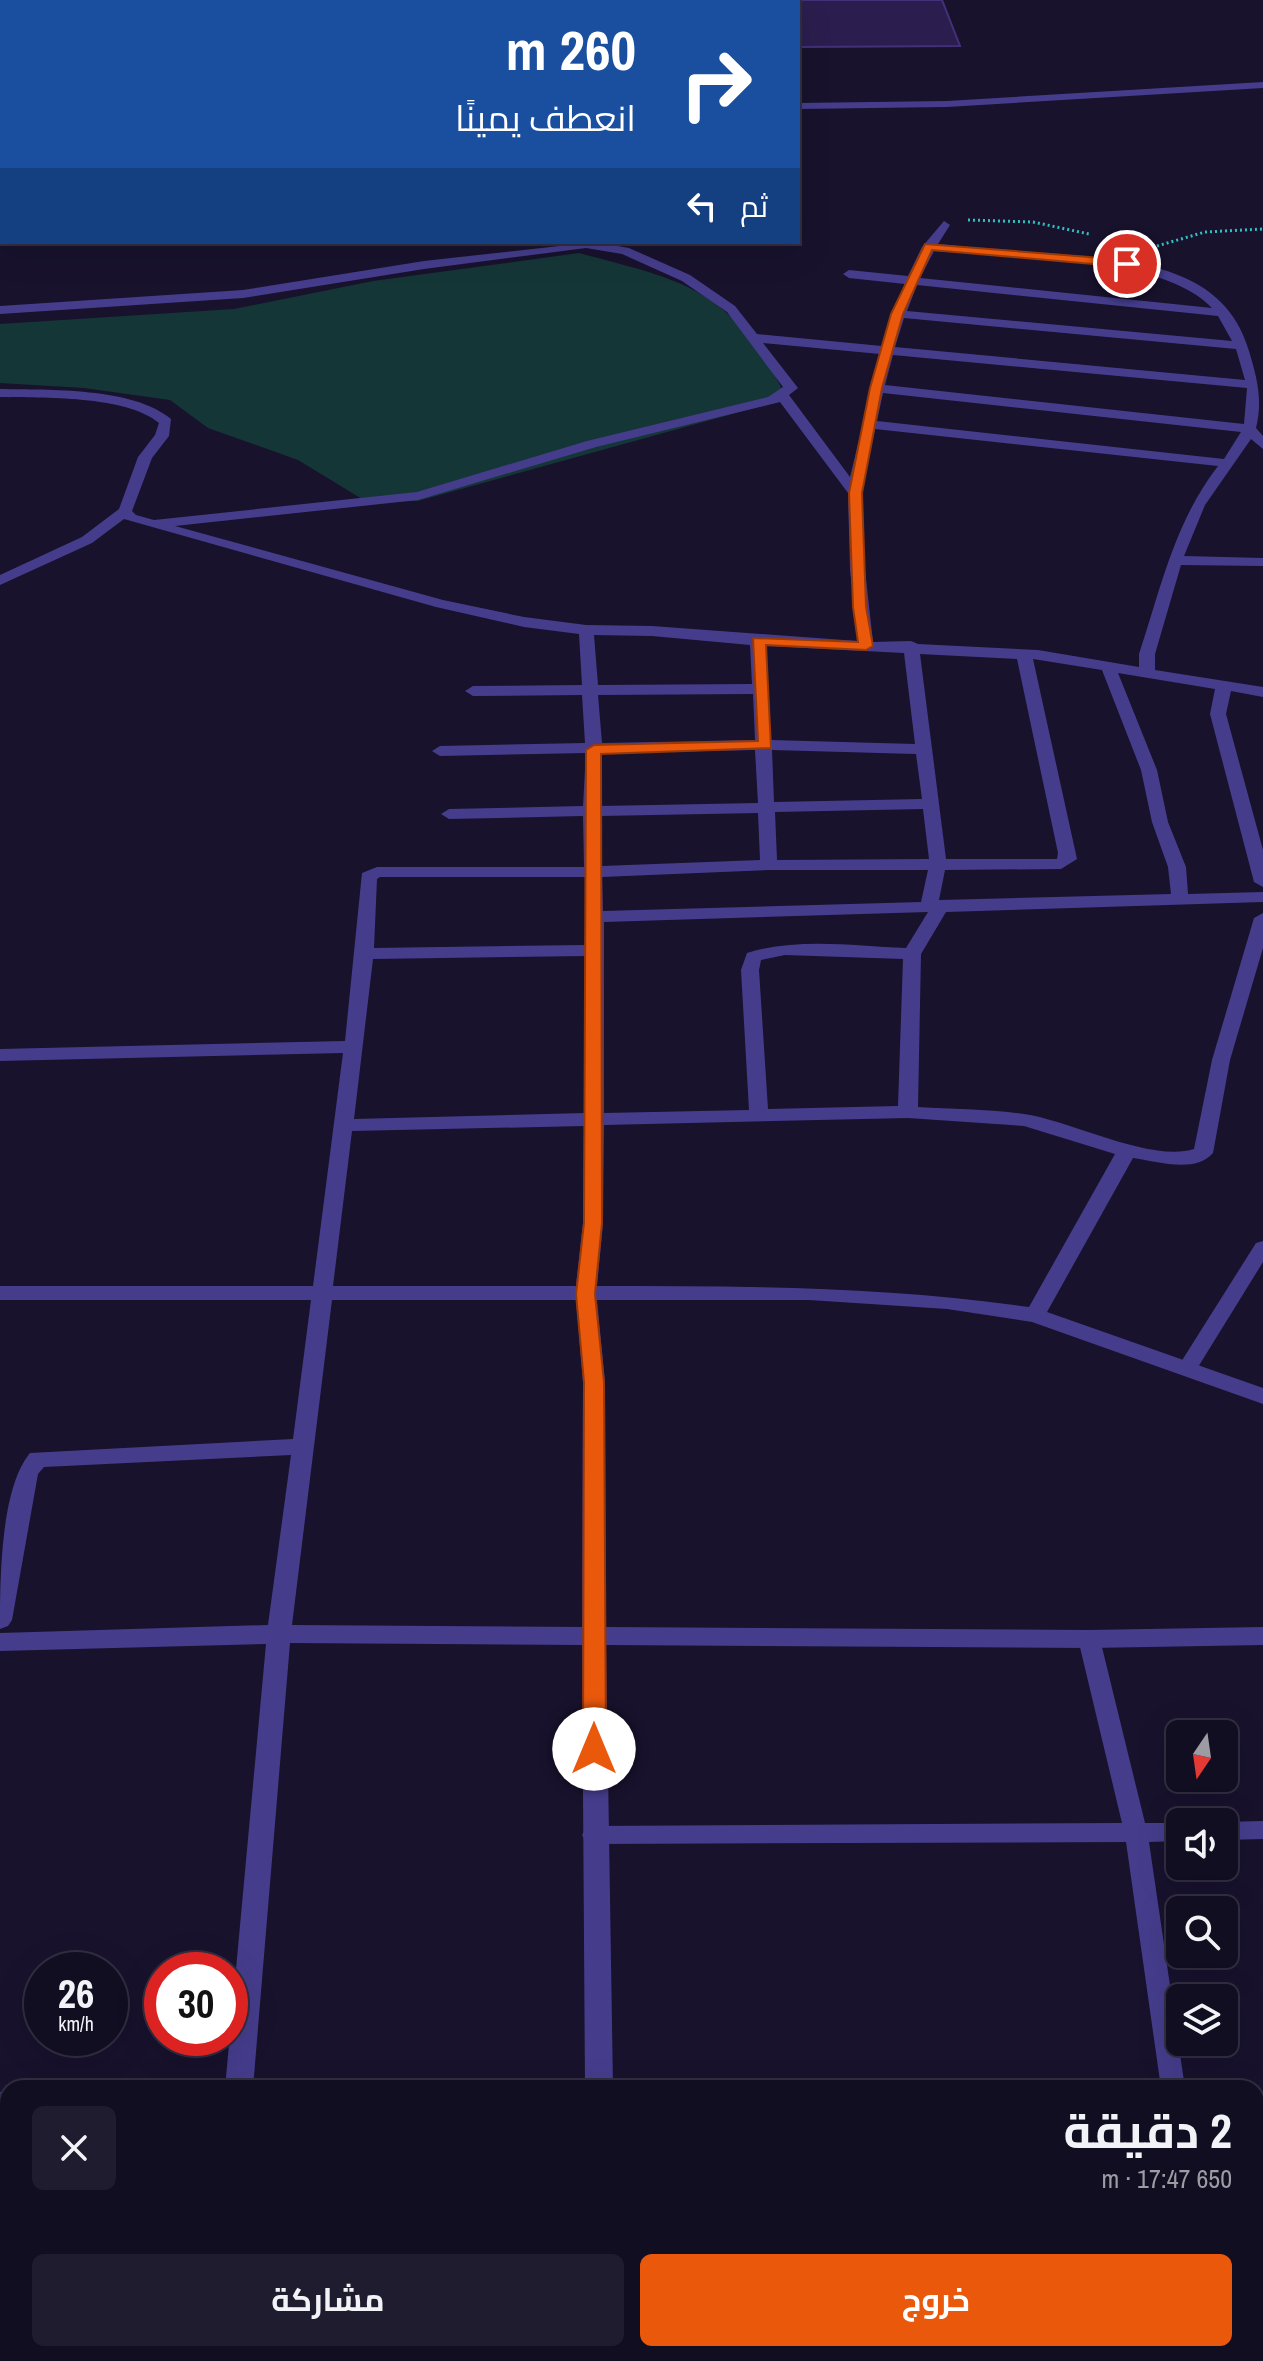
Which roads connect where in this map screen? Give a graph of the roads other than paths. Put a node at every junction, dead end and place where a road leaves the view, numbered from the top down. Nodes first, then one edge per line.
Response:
1 (1263, 85) edge
2 (800, 106) edge
3 (944, 225) road end
4 (928, 247) junction
5 (849, 274) dead end
6 (910, 280) junction
7 (0, 310) edge
8 (1226, 313) junction
9 (897, 314) junction
10 (754, 338) junction
11 (1242, 346) junction
12 (887, 351) junction
13 (1254, 385) junction
14 (876, 388) junction
15 (0, 393) edge
16 (783, 397) junction
17 (869, 424) junction
18 (1250, 429) junction
19 (1263, 445) edge
20 (1225, 463) junction
21 (855, 493) junction
22 (125, 511) junction
23 (158, 523) junction
24 (1175, 560) junction
25 (1263, 562) edge
26 (0, 581) edge
27 (586, 630) junction
28 (758, 641) junction
29 (866, 646) junction
30 (911, 646) junction
31 (1024, 655) junction
32 (1107, 664) junction
33 (1147, 672) junction
34 (1224, 686) junction
35 (591, 689) junction
36 (761, 689) junction
37 (473, 691) dead end
38 (1263, 692) edge
39 (766, 745) junction
40 (925, 749) junction
41 (594, 750) junction
42 (440, 751) dead end
43 (930, 804) junction
44 (769, 808) junction
45 (449, 814) dead end
46 (591, 814) junction
47 (938, 864) junction
48 (769, 865) junction
49 (593, 872) junction
50 (1263, 882) edge
51 (1180, 897) junction
52 (1263, 897) edge
53 (935, 905) junction
54 (596, 917) junction
55 (1263, 918) edge
56 (596, 950) junction
57 (365, 954) junction
58 (912, 954) junction
59 (352, 1047) junction
60 (0, 1055) edge
61 (908, 1112) junction
62 (594, 1117) junction
63 (759, 1117) junction
64 (342, 1125) junction
65 (1127, 1151) junction
66 (1263, 1247) edge
67 (0, 1293) edge
68 (322, 1293) junction
69 (586, 1294) junction
70 (1035, 1315) junction
71 (1188, 1367) junction
72 (1263, 1396) edge
73 (303, 1446) junction
74 (0, 1620) edge
75 (279, 1634) junction
76 (595, 1635) junction
77 (1263, 1636) edge
78 (1089, 1639) junction
79 (0, 1642) edge
80 (1263, 1830) edge
81 (1238, 1831) edge
82 (1166, 1832) edge
83 (1136, 1833) junction
84 (594, 1835) junction
85 (240, 2080) edge
86 (599, 2080) edge
87 (1172, 2080) edge

1 - 2 street
3 - 4 street
4 - 6 street
4 - 8 street
5 - 6 street
6 - 8 street
6 - 9 street
7 - 10 street
8 - 11 street
9 - 11 street
9 - 12 street
10 - 12 street
10 - 16 street
11 - 13 street
12 - 13 street
12 - 14 street
13 - 18 street
14 - 17 street
14 - 18 street
15 - 22 street
16 - 21 street
16 - 23 street
17 - 20 street
17 - 21 street
18 - 19 street
18 - 20 street
20 - 24 street
21 - 29 street
22 - 23 street
22 - 26 street
23 - 27 street
24 - 25 street
24 - 33 street
27 - 28 street
27 - 35 street
28 - 29 street
28 - 36 street
29 - 30 street
30 - 31 street
30 - 40 street
31 - 32 street
31 - 47 street
32 - 33 street
32 - 51 street
33 - 34 street
34 - 38 street
34 - 50 street
35 - 36 street
35 - 37 street
35 - 41 street
36 - 39 street
39 - 40 street
39 - 41 street
39 - 44 street
40 - 43 street
41 - 42 street
41 - 46 street
43 - 44 street
43 - 47 street
44 - 46 street
44 - 48 street
45 - 46 street
46 - 49 street
47 - 48 street
47 - 53 street
48 - 49 street
49 - 54 street
49 - 57 street
51 - 52 street
51 - 53 street
53 - 54 street
53 - 58 street
54 - 56 street
55 - 65 street
56 - 57 street
56 - 62 street
57 - 59 street
58 - 61 street
58 - 63 street
59 - 60 street
59 - 64 street
61 - 63 street
61 - 65 street
62 - 63 street
62 - 64 street
62 - 69 street
64 - 68 street
65 - 70 street
66 - 71 lane
67 - 68 street
68 - 69 street
68 - 73 street
69 - 70 street
69 - 76 street
70 - 71 street
71 - 72 street
73 - 74 street
73 - 75 street
75 - 76 street
75 - 79 street
75 - 85 street
76 - 78 street
76 - 84 street
77 - 78 street
78 - 83 lane
80 - 81 lane
82 - 83 lane
83 - 84 lane
83 - 87 lane
84 - 86 street

